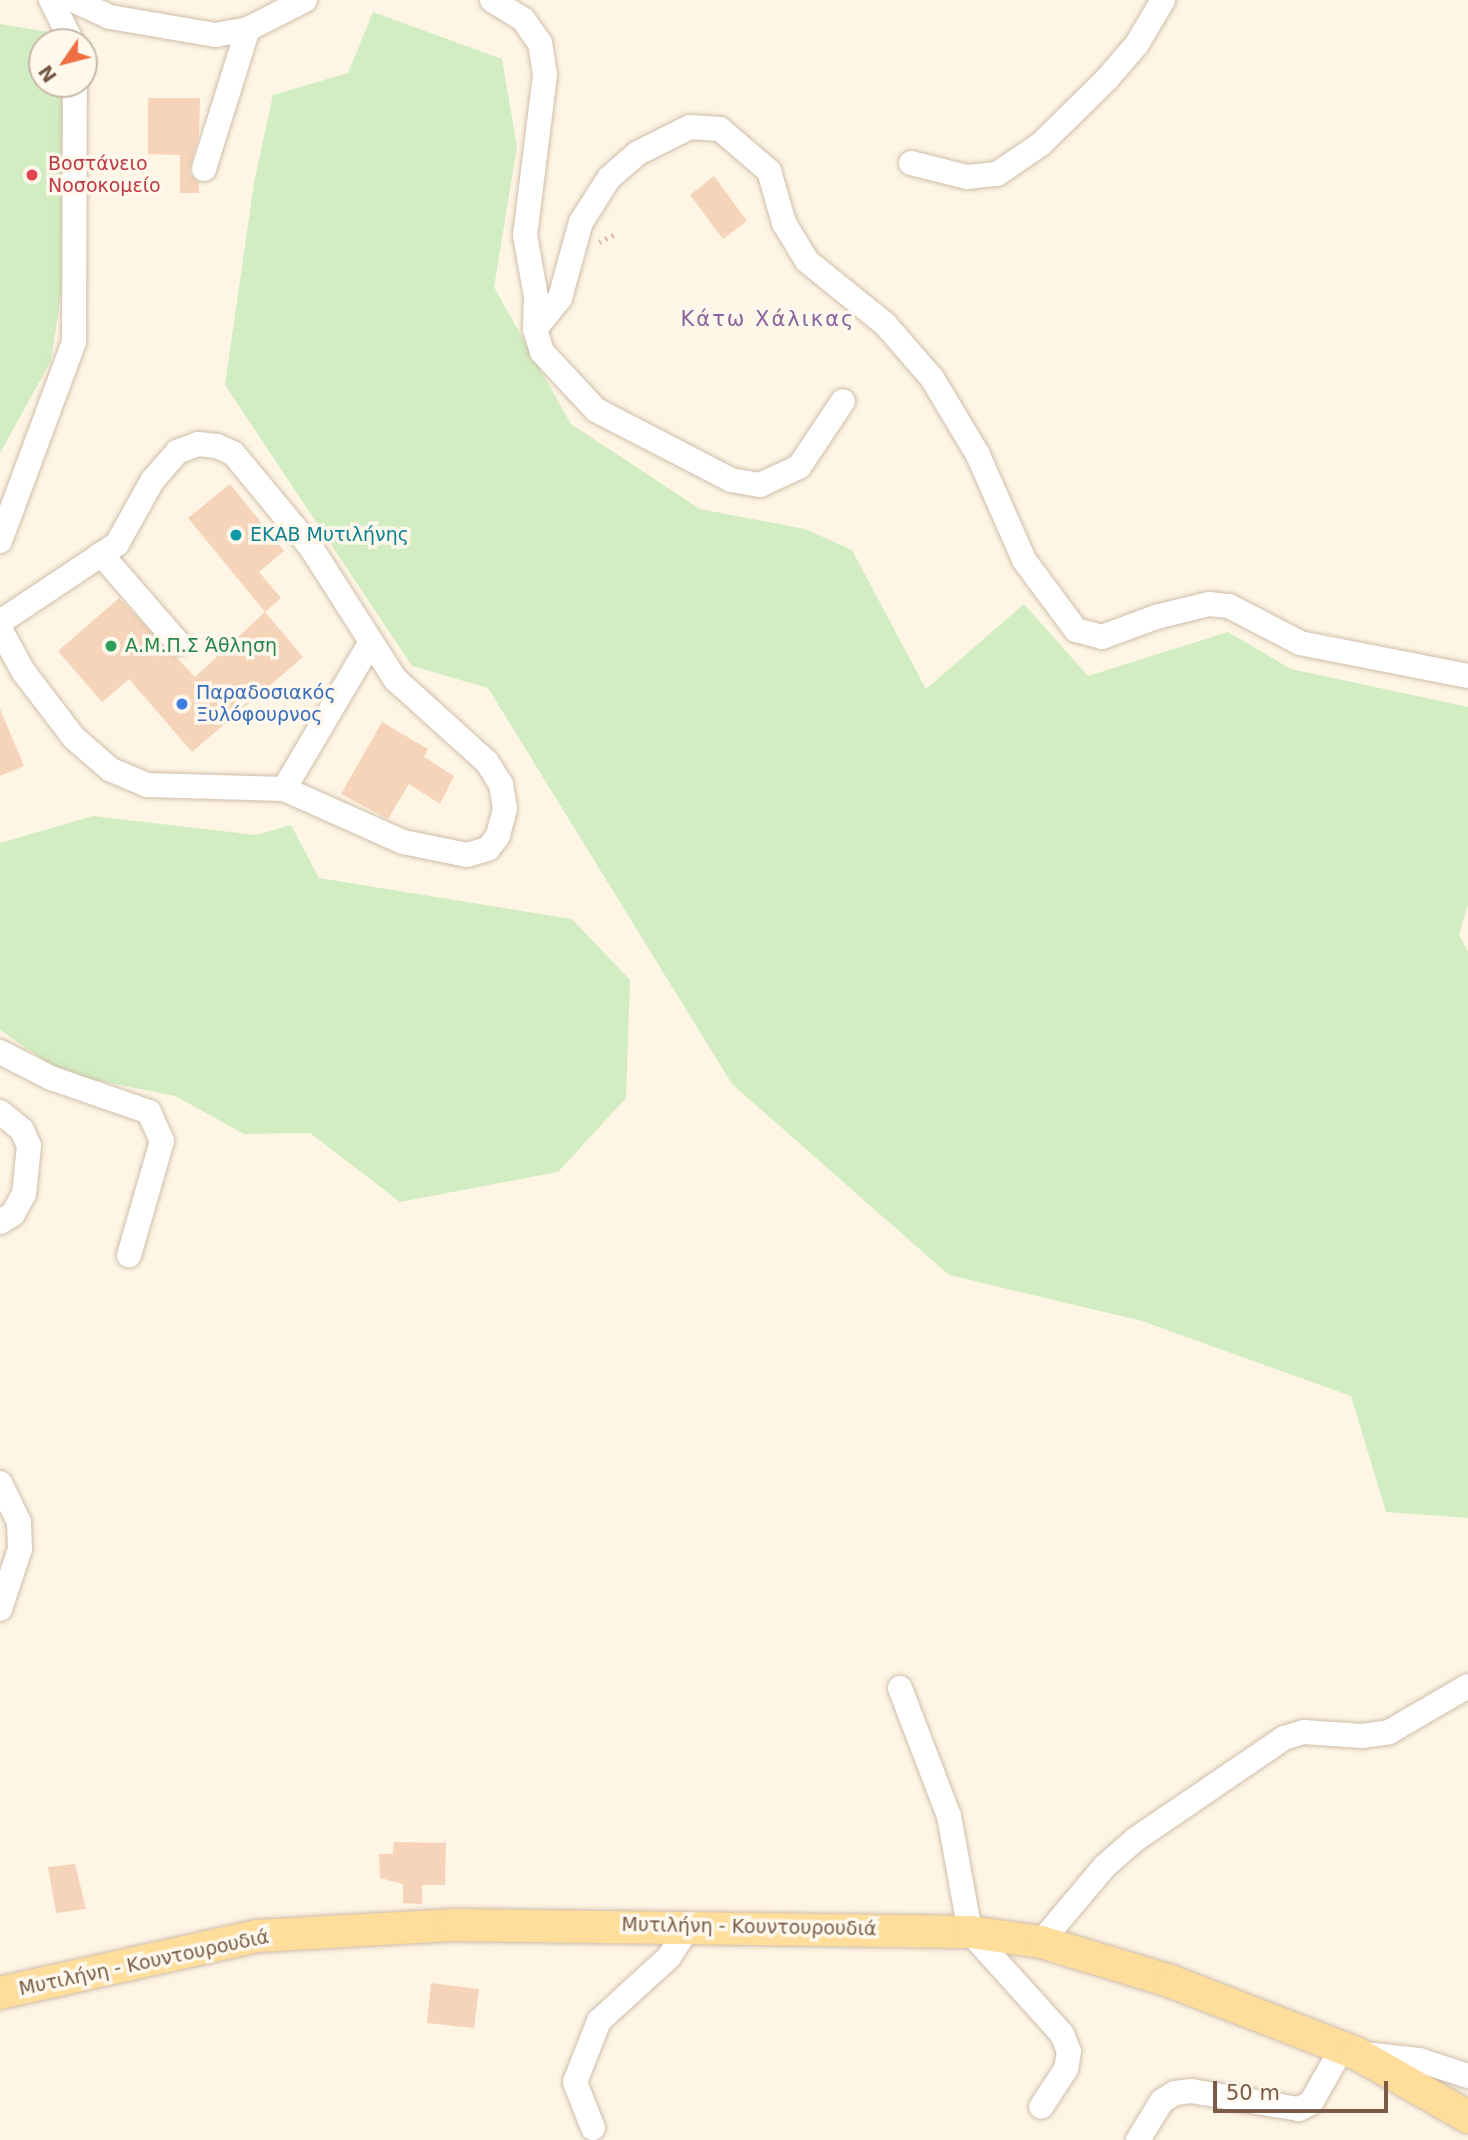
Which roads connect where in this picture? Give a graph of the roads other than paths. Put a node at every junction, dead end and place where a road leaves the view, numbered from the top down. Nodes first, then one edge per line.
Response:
1 (51, 0) edge
2 (73, 0) edge
3 (305, 0) edge
4 (492, 0) edge
5 (1163, 0) edge
6 (65, 28) edge
7 (248, 29) junction
8 (75, 98) edge
9 (911, 163) dead end
10 (204, 169) dead end
11 (535, 329) junction
12 (843, 401) dead end
13 (11, 487) edge
14 (0, 541) edge
15 (101, 554) junction
16 (0, 622) edge
17 (0, 629) edge
18 (178, 643) dead end
19 (369, 645) junction
20 (1468, 676) edge
21 (284, 789) junction
22 (0, 1052) edge
23 (0, 1112) edge
24 (0, 1222) edge
25 (129, 1255) dead end
26 (0, 1483) edge
27 (0, 1609) edge
28 (1468, 1686) edge
29 (900, 1688) dead end
30 (689, 1926) junction
31 (970, 1932) junction
32 (1041, 1942) junction
33 (0, 1993) edge
34 (1349, 2050) junction
35 (1466, 2074) edge
36 (1041, 2107) dead end
37 (1468, 2117) edge
38 (593, 2128) dead end
39 (1138, 2140) edge

1 - 6 street
2 - 7 street
3 - 7 street
4 - 11 street
5 - 9 street
7 - 10 street
8 - 13 street
11 - 12 street
11 - 20 street
13 - 14 street
15 - 16 street
15 - 18 street
15 - 19 street
17 - 21 street
19 - 21 street
19 - 21 street
22 - 25 street
23 - 24 street
26 - 27 street
28 - 32 street
29 - 31 street
30 - 31 main road, Μυτιλήνη - Κουντουρουδιά
30 - 33 main road, Μυτιλήνη - Κουντουρουδιά
30 - 38 street
31 - 32 main road, Μυτιλήνη - Κουντουρουδιά
31 - 36 street
32 - 34 main road, Μυτιλήνη - Κουντουρουδιά
34 - 35 street
34 - 37 main road, Μυτιλήνη - Κουντουρουδιά
34 - 39 street

